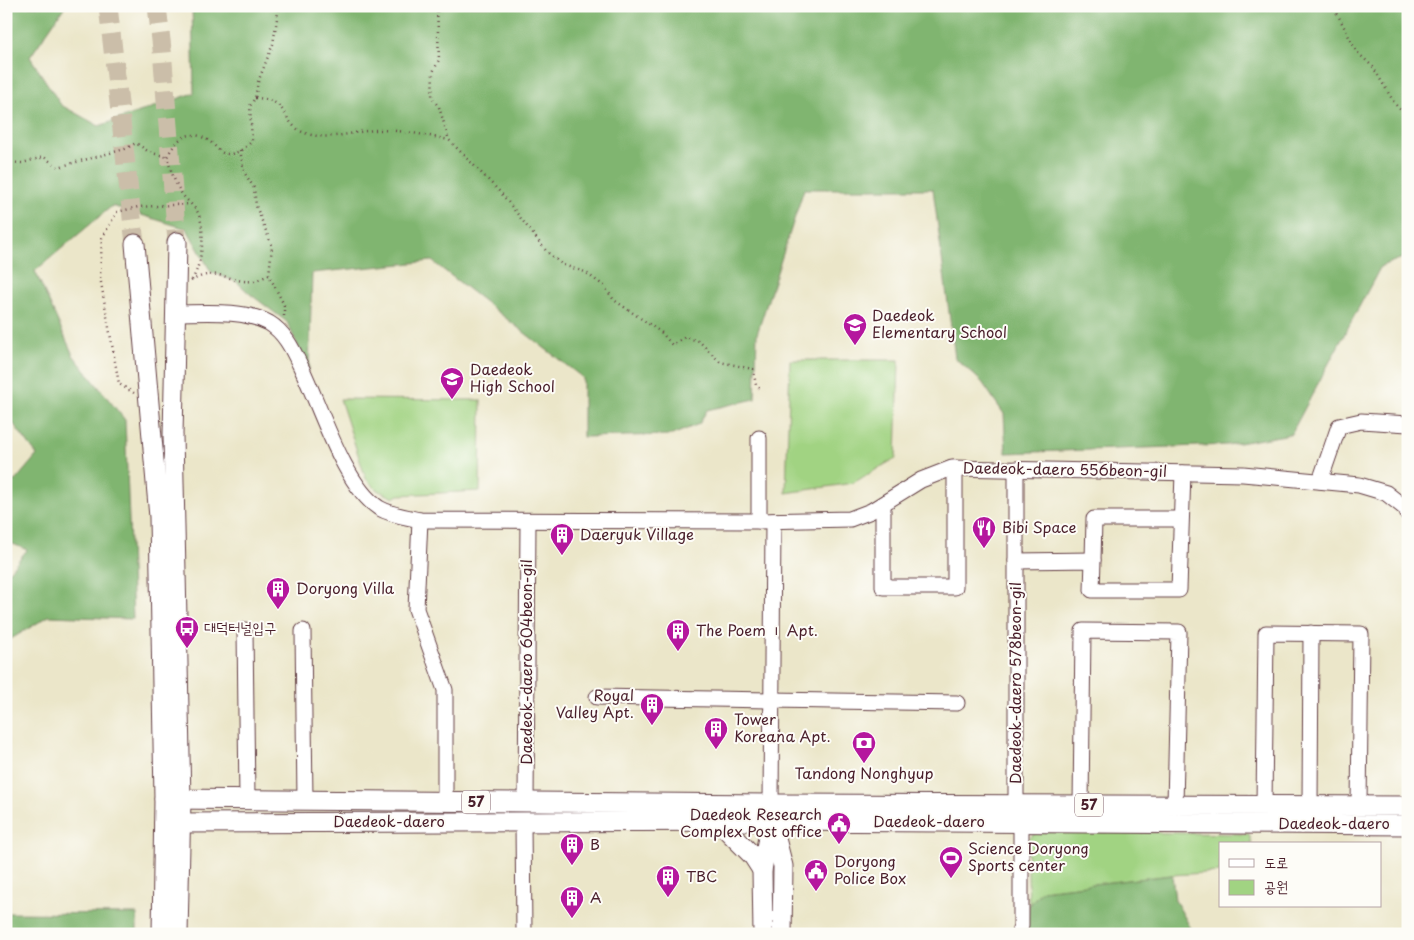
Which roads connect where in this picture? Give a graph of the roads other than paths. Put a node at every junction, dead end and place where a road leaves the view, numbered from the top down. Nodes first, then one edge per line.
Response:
1 (177, 242) tunnel mouth
2 (135, 244) tunnel mouth
3 (175, 313) junction
4 (1408, 424) edge
5 (759, 438) dead end
6 (955, 468) junction
7 (1016, 469) junction
8 (1183, 473) junction
9 (1320, 481) junction
10 (883, 504) junction
11 (1408, 514) edge
12 (1180, 519) junction
13 (420, 520) junction
14 (528, 521) junction
15 (766, 521) junction
16 (1016, 560) junction
17 (1093, 560) junction
18 (245, 630) dead end
19 (303, 631) dead end
20 (1311, 634) junction
21 (597, 696) dead end
22 (773, 698) junction
23 (957, 703) dead end
24 (173, 799) junction
25 (247, 800) junction
26 (305, 800) junction
27 (445, 802) junction
28 (526, 802) junction
29 (1080, 805) junction
30 (1175, 805) junction
31 (1264, 806) junction
32 (1310, 806) junction
33 (1359, 806) junction
34 (1408, 806) edge
35 (771, 813) junction
36 (1019, 814) junction
37 (718, 821) junction
38 (523, 822) junction
39 (173, 823) junction
40 (1408, 824) edge
41 (762, 870) junction
42 (162, 934) edge
43 (178, 934) edge
44 (524, 934) edge
45 (763, 934) edge
46 (782, 934) edge
47 (1019, 934) edge

1 - 3 main road
2 - 24 main road
3 - 13 street, Daedeok-daero 556beon-gil
3 - 24 main road
4 - 9 street
5 - 15 street
6 - 7 street, Daedeok-daero 556beon-gil
6 - 10 street, Daedeok-daero 556beon-gil
6 - 10 street
7 - 8 street, Daedeok-daero 556beon-gil
7 - 16 street, Daedeok-daero 578beon-gil
8 - 9 street, Daedeok-daero 556beon-gil
8 - 12 street
9 - 11 street, Daedeok-daero 556beon-gil
10 - 15 street, Daedeok-daero 556beon-gil
12 - 17 street
12 - 17 street
13 - 14 street, Daedeok-daero 556beon-gil
13 - 27 street
14 - 15 street, Daedeok-daero 556beon-gil
14 - 28 street, Daedeok-daero 604beon-gil
15 - 22 street
16 - 17 street, Daedeok-daero 578beon-gil
16 - 36 street, Daedeok-daero 578beon-gil
18 - 25 street
19 - 26 street
20 - 31 street
20 - 32 street
20 - 33 street
21 - 22 street
22 - 23 street
22 - 35 street
24 - 25 main road, Daedeok-daero / 57
24 - 39 main road
25 - 26 main road, Daedeok-daero / 57
26 - 27 main road, Daedeok-daero / 57
27 - 28 main road, Daedeok-daero / 57
28 - 35 main road, Daedeok-daero / 57
29 - 30 main road, Daedeok-daero / 57
29 - 30 street
29 - 36 main road, Daedeok-daero / 57
30 - 31 main road, Daedeok-daero / 57
31 - 32 main road, Daedeok-daero / 57
32 - 33 main road, Daedeok-daero / 57
33 - 34 main road, Daedeok-daero / 57
35 - 36 main road, Daedeok-daero / 57
35 - 37 main road, Daedeok-daero / 57
35 - 41 main road
35 - 46 main road
36 - 40 main road, Daedeok-daero / 57
36 - 47 street, Daedeok-daero 578beon-gil
37 - 38 main road, Daedeok-daero / 57
37 - 41 main road
38 - 39 main road, Daedeok-daero / 57
38 - 44 street
39 - 42 main road
39 - 43 main road
41 - 45 main road

